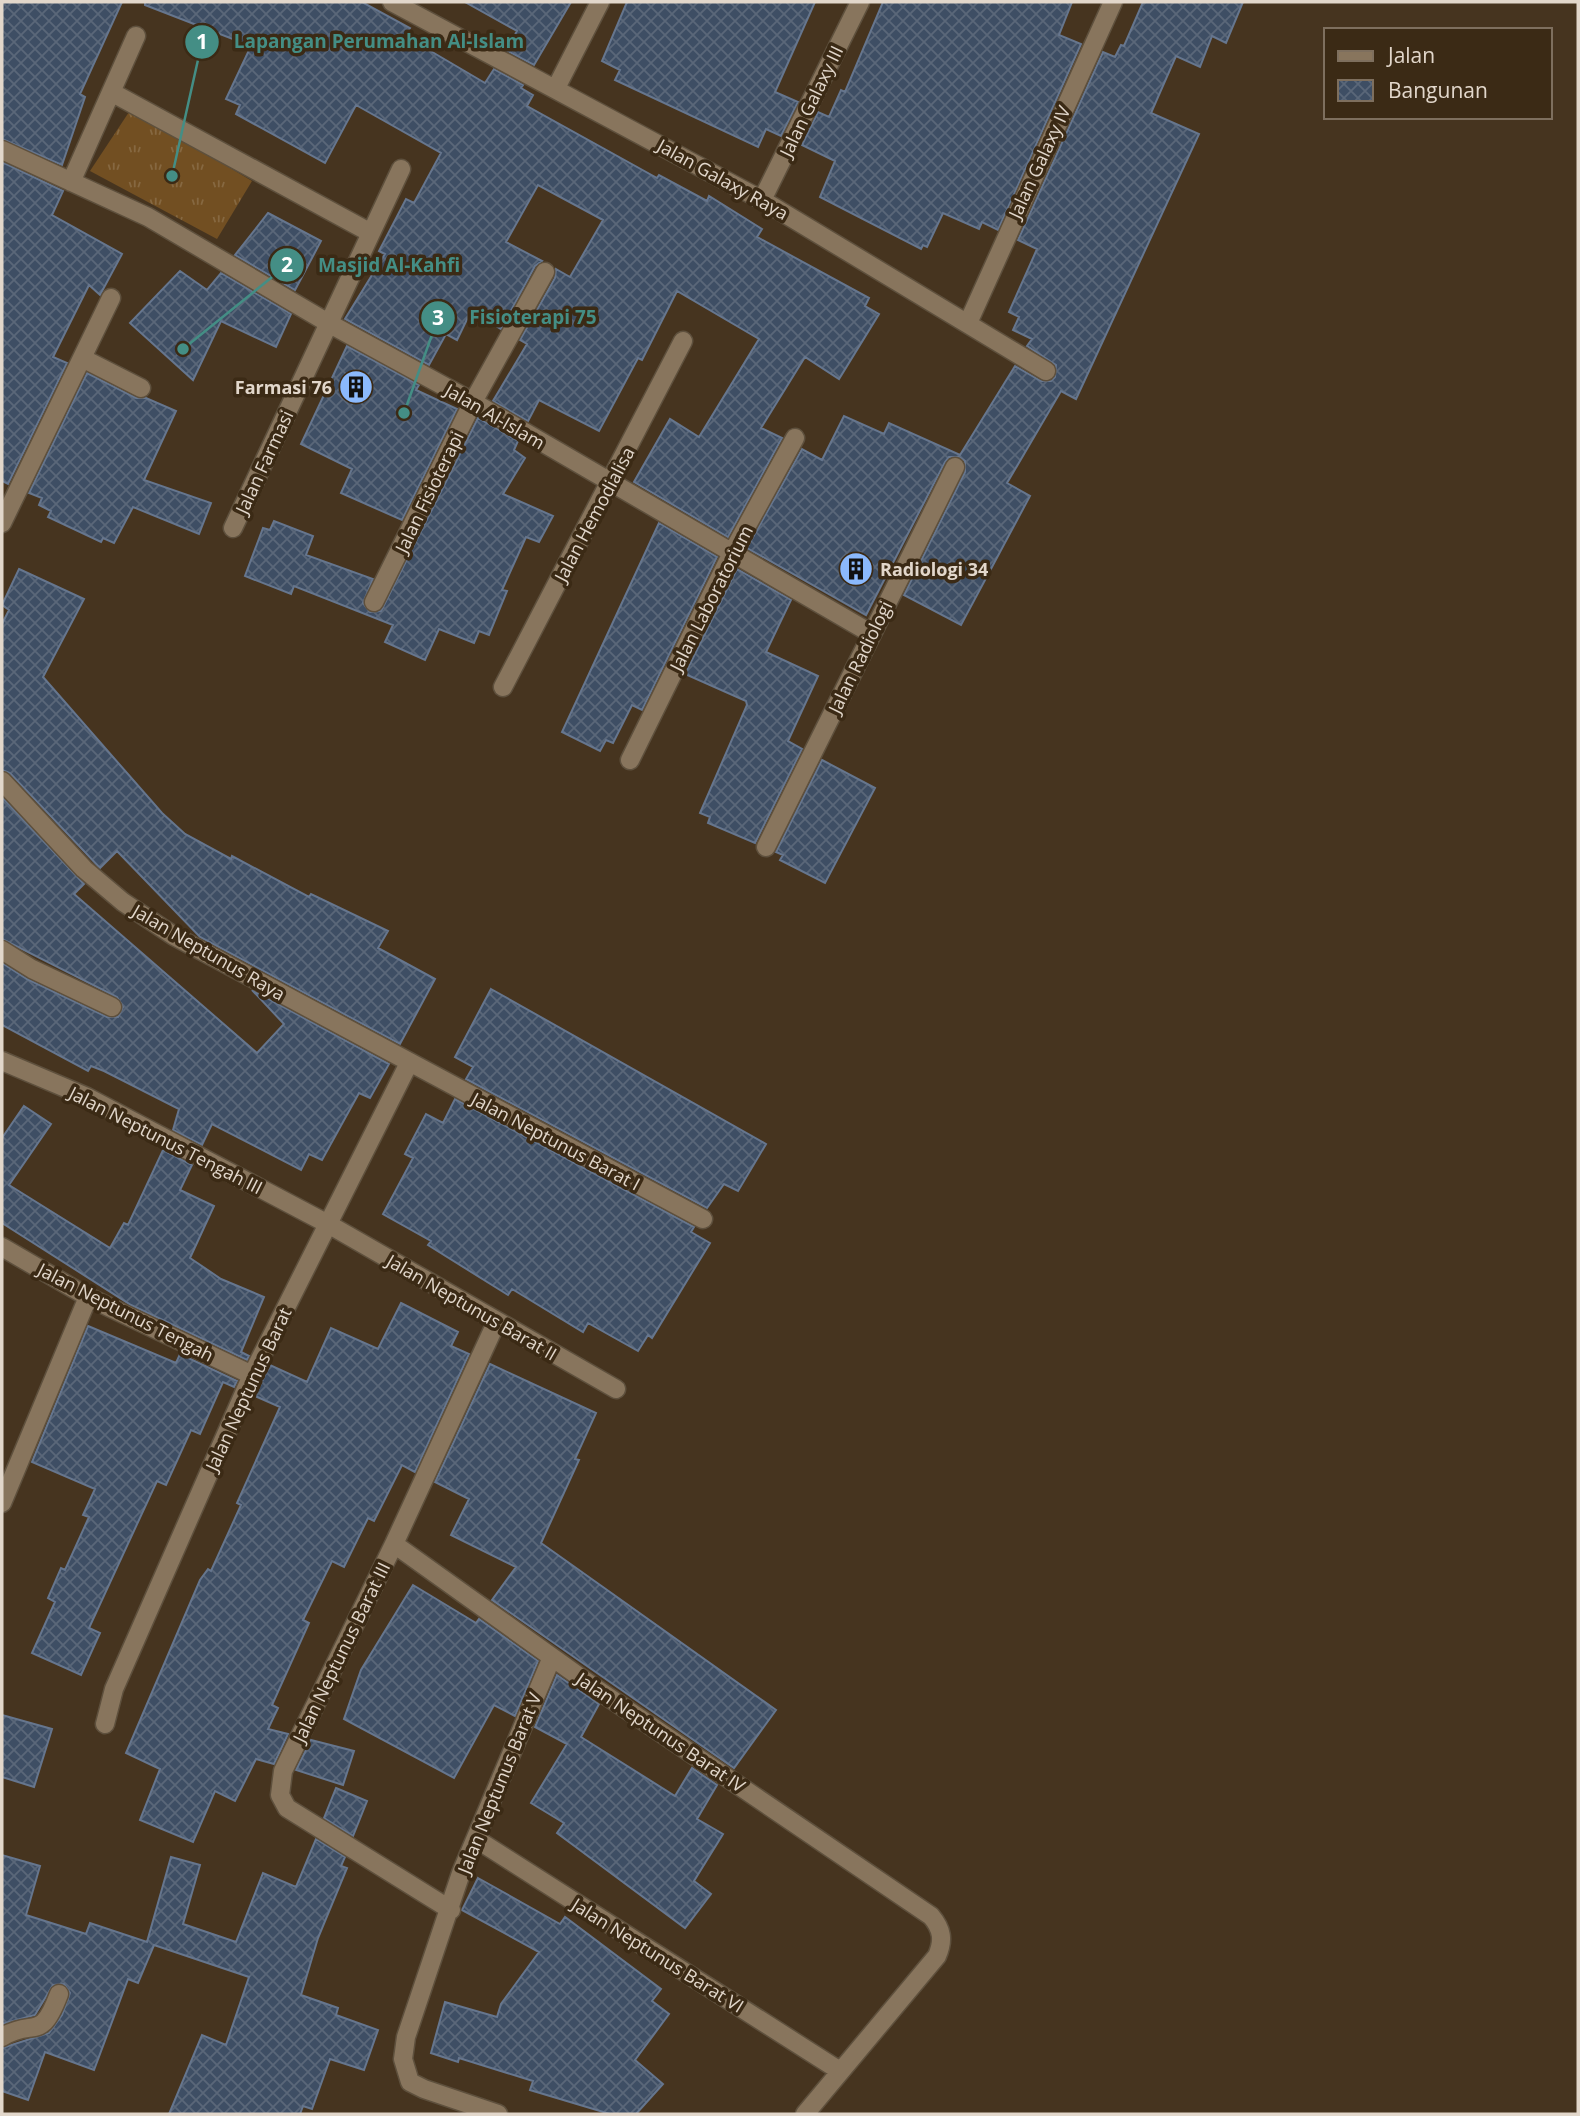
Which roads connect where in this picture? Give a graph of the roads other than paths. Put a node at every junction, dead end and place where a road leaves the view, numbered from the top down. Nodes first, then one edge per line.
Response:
1 (392, 2) edge
2 (600, 2) edge
3 (860, 2) edge
4 (1113, 2) edge
5 (136, 36) dead end
6 (556, 88) junction
7 (111, 92) junction
8 (2, 150) edge
9 (401, 169) dead end
10 (71, 181) junction
11 (762, 200) junction
12 (371, 233) junction
13 (545, 272) dead end
14 (111, 298) dead end
15 (968, 323) junction
16 (330, 324) junction
17 (683, 341) dead end
18 (82, 358) junction
19 (1046, 371) dead end
20 (141, 388) dead end
21 (473, 402) junction
22 (795, 438) dead end
23 (955, 467) dead end
24 (611, 483) junction
25 (2, 523) edge
26 (233, 528) dead end
27 (732, 553) junction
28 (374, 602) dead end
29 (872, 634) junction
30 (503, 687) dead end
31 (630, 760) dead end
32 (2, 781) edge
33 (766, 847) dead end
34 (2, 950) edge
35 (112, 1007) dead end
36 (2, 1061) edge
37 (409, 1063) junction
38 (703, 1219) dead end
39 (328, 1224) junction
40 (2, 1247) edge
41 (88, 1297) junction
42 (496, 1323) junction
43 (252, 1375) junction
44 (616, 1389) dead end
45 (2, 1503) edge
46 (394, 1544) junction
47 (552, 1657) junction
48 (105, 1724) dead end
49 (476, 1839) junction
50 (451, 1910) junction
51 (59, 1994) dead end
52 (2, 2037) edge
53 (840, 2071) junction
54 (498, 2114) edge
55 (805, 2114) edge

1 - 6 street, Jalan Galaxy Raya
2 - 6 street
3 - 11 street, Jalan Galaxy III
4 - 15 street, Jalan Galaxy IV
5 - 7 street
6 - 11 street, Jalan Galaxy Raya
7 - 10 street
7 - 12 street
8 - 10 street, Jalan Al-Islam
9 - 12 street, Jalan Farmasi
10 - 16 street, Jalan Al-Islam
11 - 15 street, Jalan Galaxy Raya
12 - 16 street, Jalan Farmasi
13 - 21 street, Jalan Fisioterapi
14 - 18 street
15 - 19 street, Jalan Galaxy Raya
16 - 21 street, Jalan Al-Islam
16 - 26 street, Jalan Farmasi
17 - 24 street, Jalan Hemodialisa
18 - 20 street
18 - 25 street
21 - 24 street, Jalan Al-Islam
21 - 28 street, Jalan Fisioterapi
22 - 27 street, Jalan Laboratorium
23 - 29 street, Jalan Radiologi
24 - 27 street, Jalan Al-Islam
24 - 30 street, Jalan Hemodialisa
27 - 29 street, Jalan Al-Islam
27 - 31 street, Jalan Laboratorium
29 - 33 street, Jalan Radiologi
32 - 37 street, Jalan Neptunus Raya
34 - 35 street
36 - 39 street, Jalan Neptunus Tengah III
37 - 38 street, Jalan Neptunus Barat I
37 - 39 street, Jalan Neptunus Barat
39 - 42 street, Jalan Neptunus Barat II
39 - 43 street, Jalan Neptunus Barat
40 - 41 street, Jalan Neptunus Tengah
41 - 43 street, Jalan Neptunus Tengah
41 - 45 street
42 - 44 street, Jalan Neptunus Barat II
42 - 46 street, Jalan Neptunus Barat III
43 - 48 street, Jalan Neptunus Barat
46 - 47 street, Jalan Neptunus Barat IV
46 - 50 street, Jalan Neptunus Barat III
47 - 49 street, Jalan Neptunus Barat V
47 - 53 street, Jalan Neptunus Barat IV
49 - 50 street, Jalan Neptunus Barat V
49 - 53 street, Jalan Neptunus Barat VI
50 - 54 street, Jalan Neptunus Barat V
51 - 52 street
53 - 55 street

